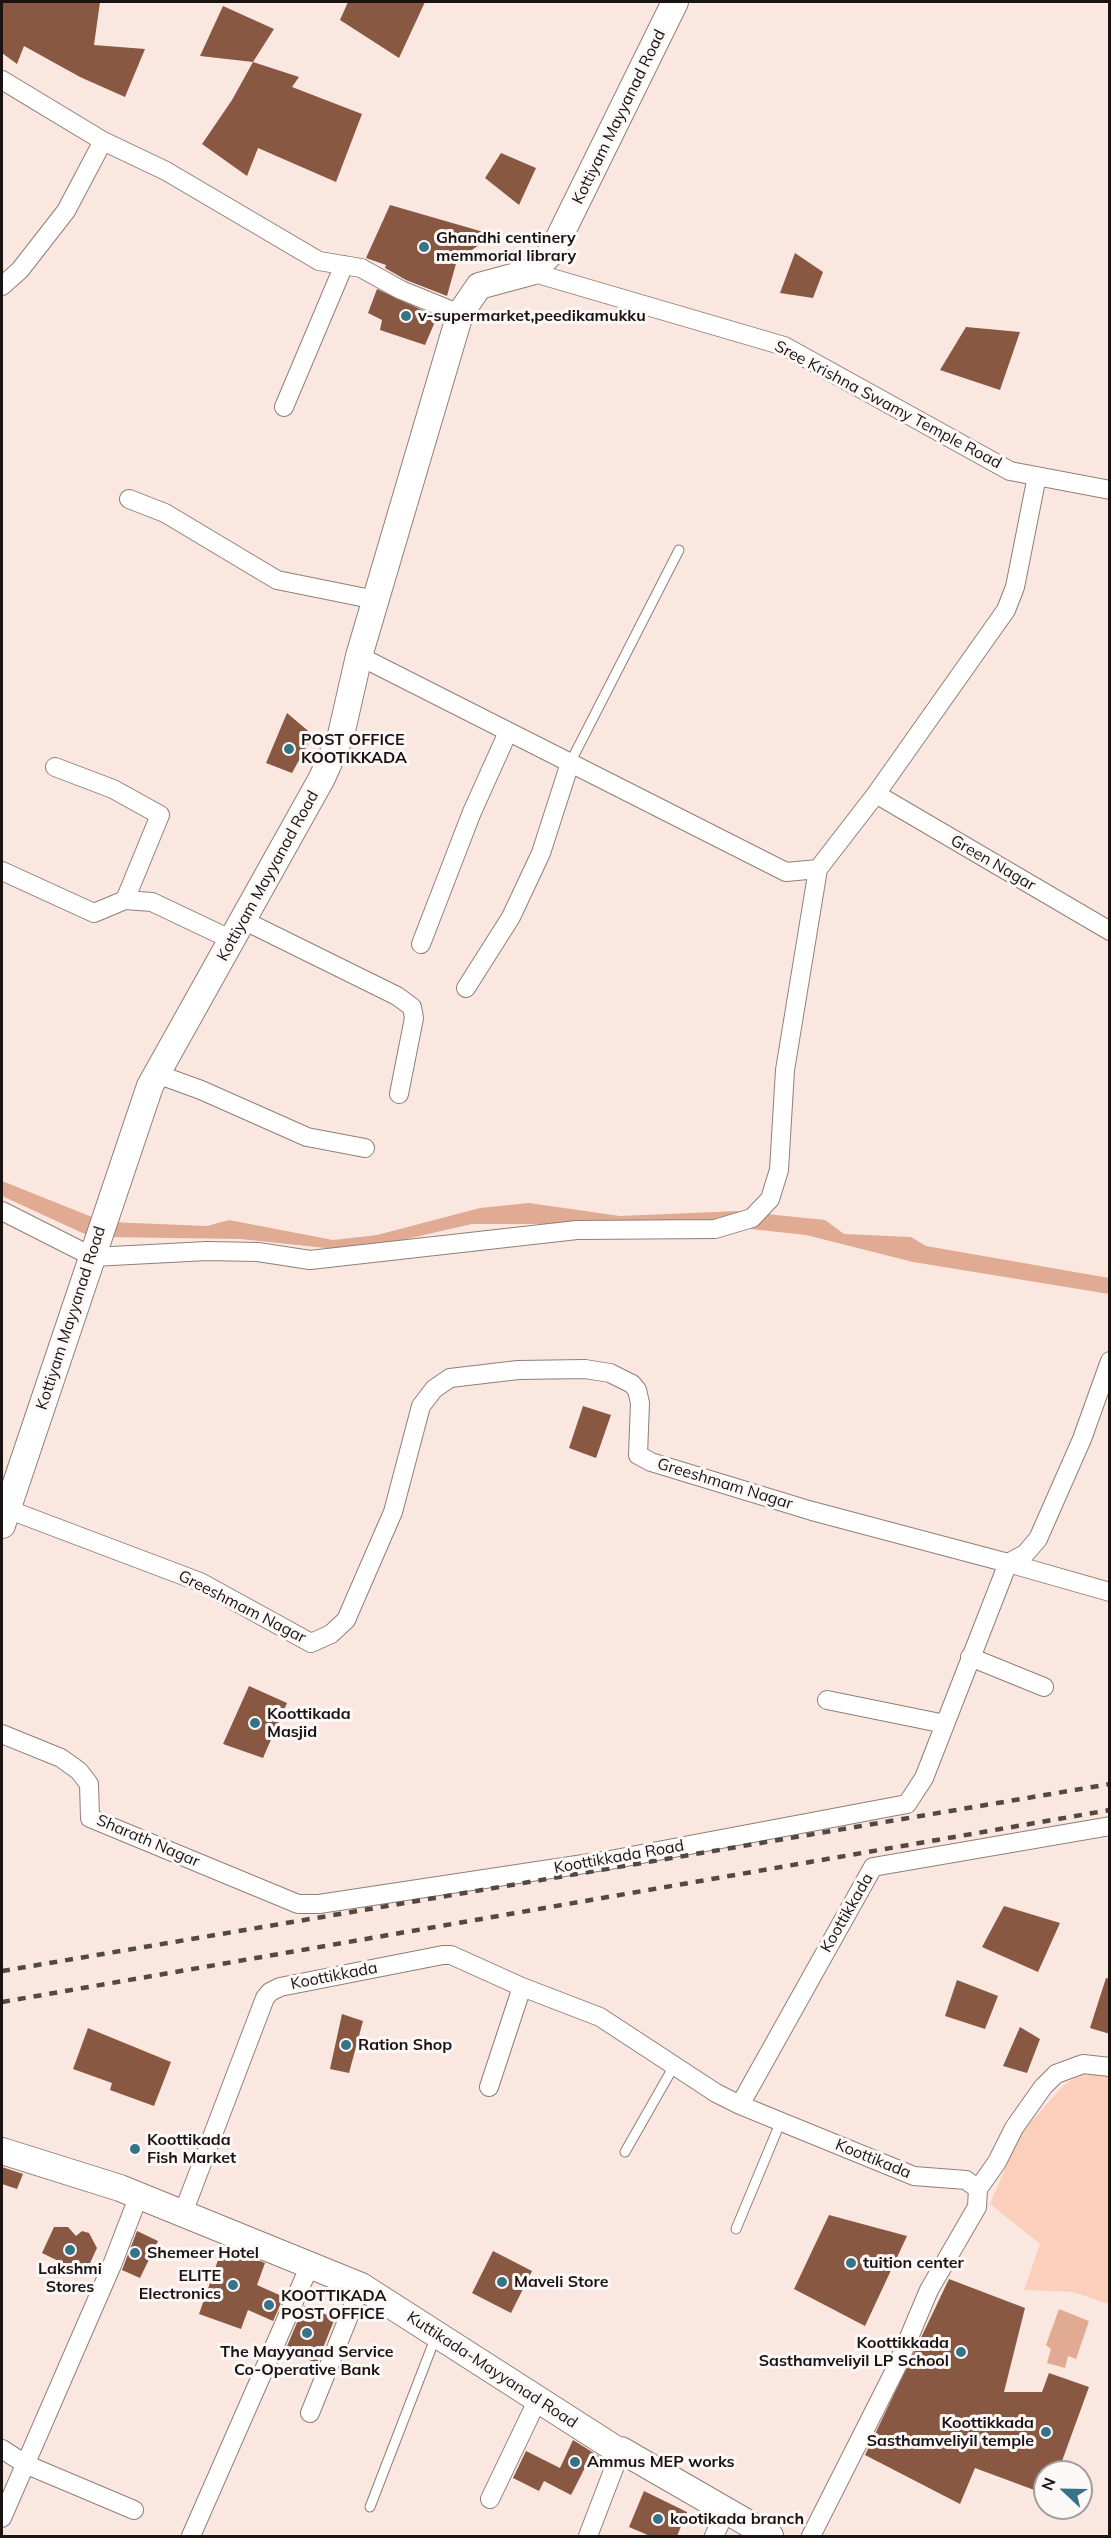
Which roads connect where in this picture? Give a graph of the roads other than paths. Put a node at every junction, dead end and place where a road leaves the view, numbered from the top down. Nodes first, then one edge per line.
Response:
1 (675, 2) edge
2 (2, 80) edge
3 (103, 141) junction
4 (344, 265) junction
5 (531, 272) junction
6 (2, 286) edge
7 (459, 314) junction
8 (284, 407) dead end
9 (1037, 476) junction
10 (1110, 490) edge
11 (129, 499) dead end
12 (679, 550) dead end
13 (376, 600) junction
14 (359, 656) junction
15 (508, 732) junction
16 (570, 763) junction
17 (55, 766) dead end
18 (876, 795) junction
19 (818, 868) junction
20 (2, 871) edge
21 (125, 900) junction
22 (238, 930) junction
23 (1110, 931) edge
24 (421, 944) dead end
25 (466, 988) dead end
26 (158, 1074) junction
27 (399, 1094) dead end
28 (365, 1148) dead end
29 (2, 1211) edge
30 (93, 1257) junction
31 (1110, 1361) edge
32 (4, 1517) edge
33 (1008, 1563) junction
34 (1110, 1592) edge
35 (970, 1658) junction
36 (1044, 1687) dead end
37 (827, 1700) dead end
38 (945, 1724) junction
39 (2, 1734) edge
40 (1110, 1826) edge
41 (298, 1904) joint
42 (522, 1987) junction
43 (674, 2066) junction
44 (1110, 2067) edge
45 (489, 2086) dead end
46 (740, 2105) junction
47 (781, 2121) junction
48 (2, 2151) edge
49 (625, 2152) dead end
50 (978, 2189) junction
51 (139, 2195) junction
52 (183, 2213) junction
53 (736, 2229) dead end
54 (310, 2265) junction
55 (362, 2286) junction
56 (436, 2334) junction
57 (538, 2399) junction
58 (310, 2413) dead end
59 (2, 2449) edge
60 (621, 2450) junction
61 (25, 2464) junction
62 (490, 2499) dead end
63 (370, 2506) dead end
64 (134, 2510) dead end
65 (726, 2511) junction
66 (2, 2518) edge
67 (191, 2536) edge
68 (588, 2536) edge
69 (714, 2536) edge
70 (770, 2536) edge
71 (811, 2536) edge

1 - 5 main road, Kottiyam Mayyanad Road
2 - 3 street
3 - 4 street
3 - 6 street
4 - 7 street
4 - 8 street
5 - 7 main road, Kottiyam Mayyanad Road
5 - 9 street, Sree Krishna Swamy Temple Road
7 - 13 main road, Kottiyam Mayyanad Road
9 - 10 street, Sree Krishna Swamy Temple Road
9 - 18 street
11 - 13 street
12 - 16 lane
13 - 14 main road, Kottiyam Mayyanad Road
14 - 15 street
14 - 22 main road, Kottiyam Mayyanad Road
15 - 16 street
15 - 24 street
16 - 19 street
16 - 25 street
17 - 21 street
18 - 19 street
18 - 23 street, Green Nagar
19 - 30 street
20 - 21 street
21 - 22 street
22 - 26 main road, Kottiyam Mayyanad Road
22 - 27 street
26 - 28 street
26 - 30 main road, Kottiyam Mayyanad Road
29 - 30 street
30 - 32 main road, Kottiyam Mayyanad Road
31 - 33 street
32 - 33 street, Greeshmam Nagar
33 - 34 street
33 - 35 street
35 - 36 street
35 - 38 street
37 - 38 street
38 - 41 street, Koottikkada Road
39 - 41 street, Sharath Nagar
40 - 46 street, Koottikkada
42 - 43 street, Koottikada
42 - 45 street
42 - 52 street, Koottikkada
43 - 46 street, Koottikada
43 - 49 lane
44 - 50 street
46 - 47 street, Koottikada
47 - 50 street, Koottikada
47 - 53 lane
48 - 51 main road, Kuttikada-Mayyanad Road
50 - 71 street
51 - 52 main road, Kuttikada-Mayyanad Road
51 - 61 street
52 - 54 main road, Kuttikada-Mayyanad Road
54 - 55 main road, Kuttikada-Mayyanad Road
54 - 67 street
55 - 56 main road, Kuttikada-Mayyanad Road
55 - 58 street
56 - 57 main road, Kuttikada-Mayyanad Road
56 - 63 lane
57 - 60 main road, Kuttikada-Mayyanad Road
57 - 62 street
59 - 61 street
60 - 65 main road, Kuttikada-Mayyanad Road
60 - 68 street
61 - 64 street
61 - 66 street
65 - 69 street
65 - 70 main road, Kuttikada-Mayyanad Road

